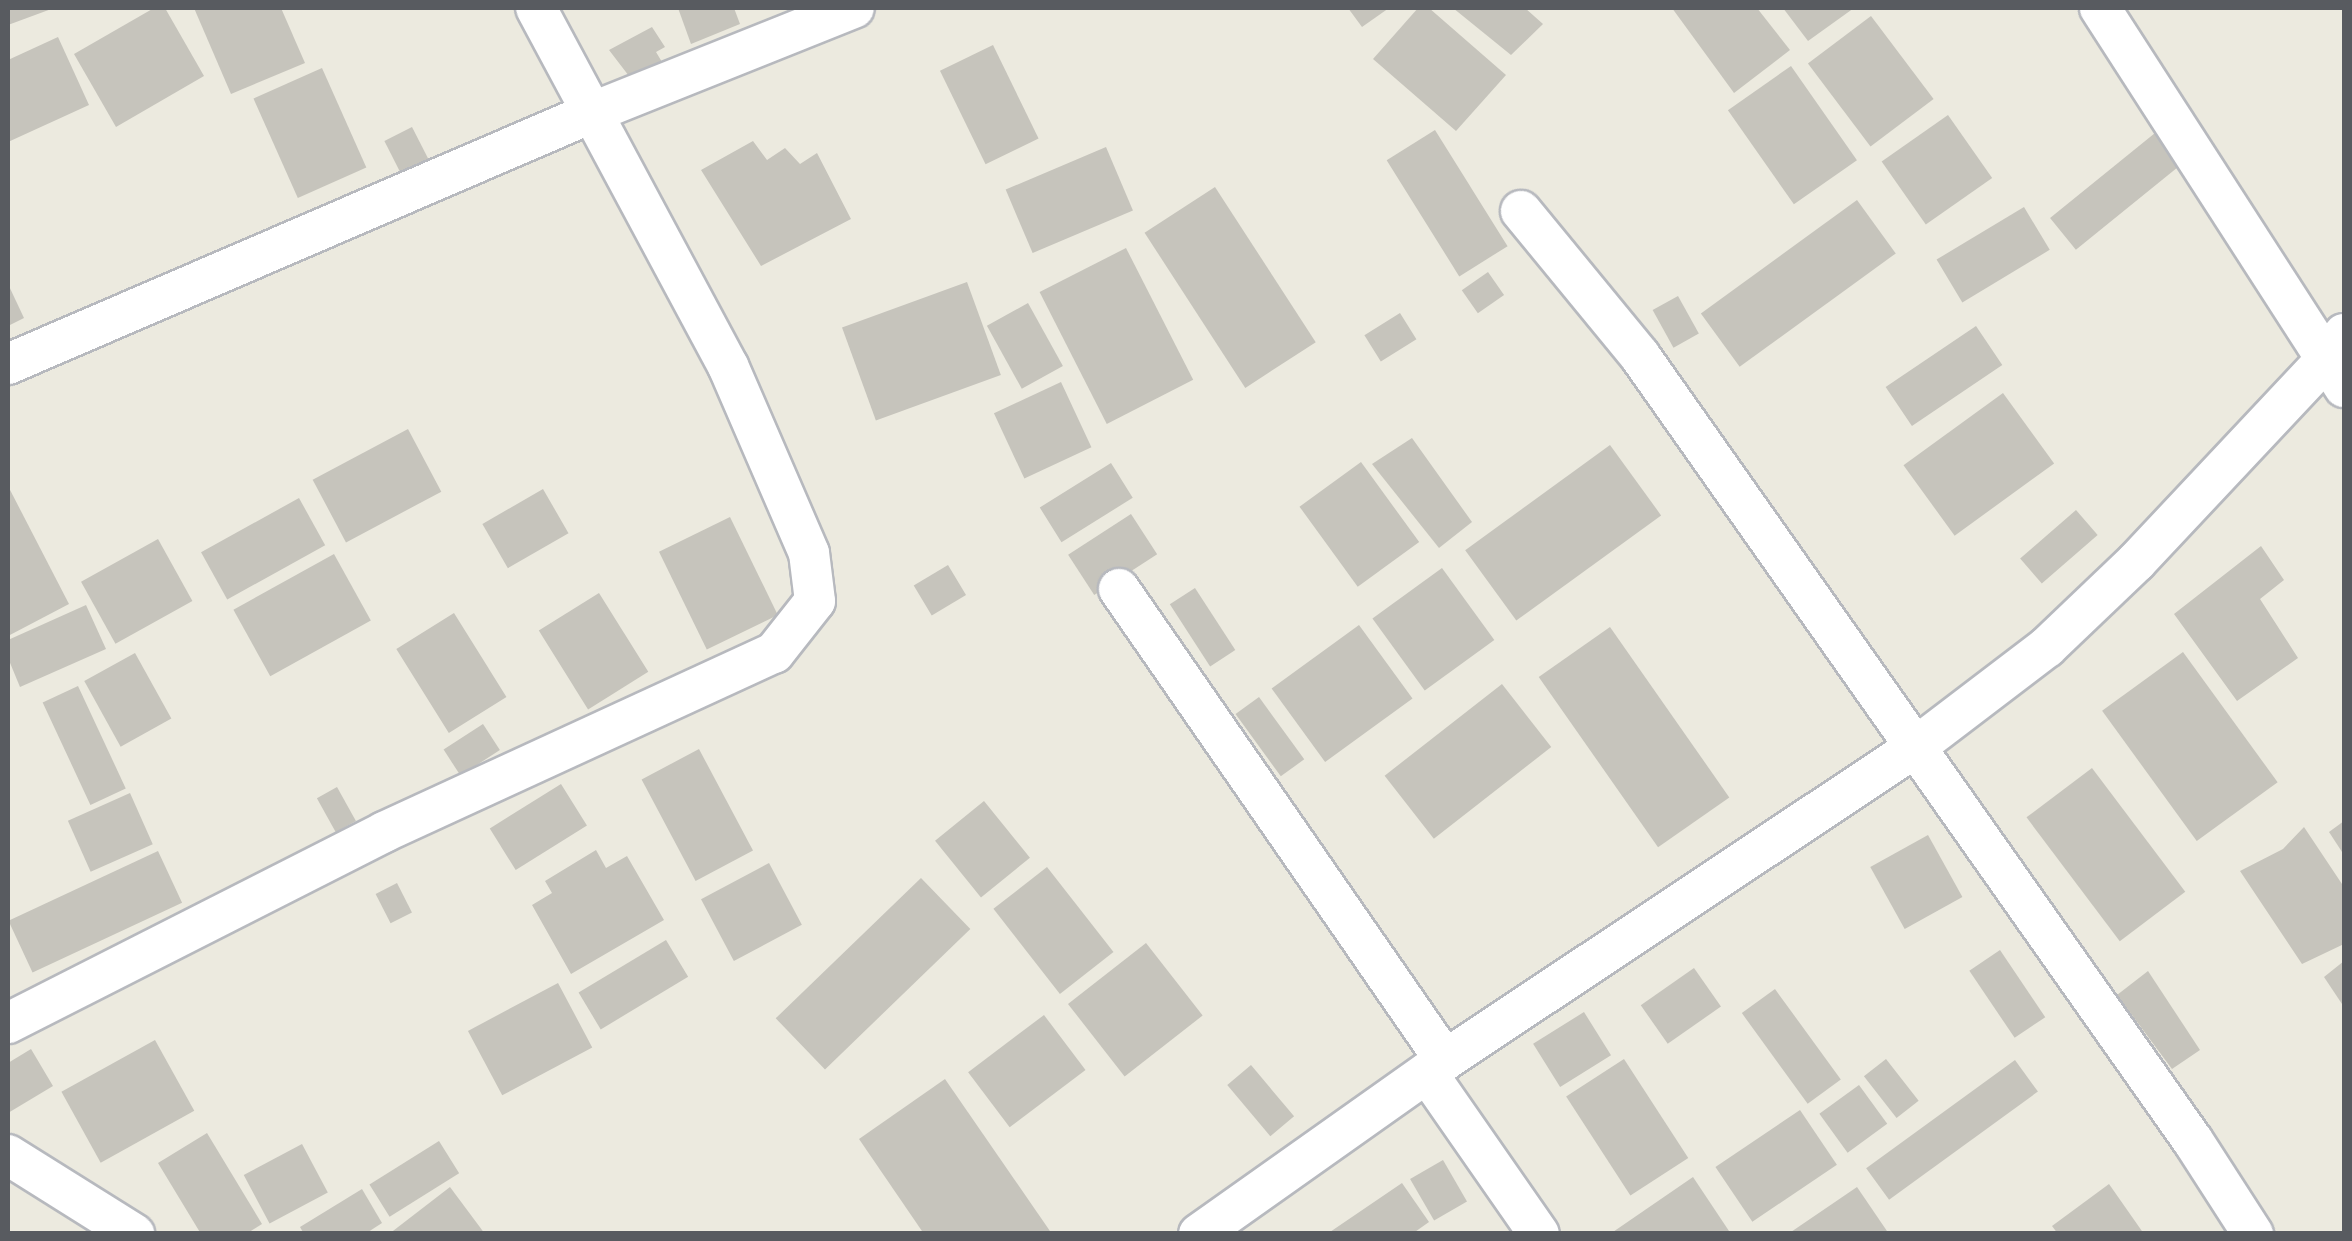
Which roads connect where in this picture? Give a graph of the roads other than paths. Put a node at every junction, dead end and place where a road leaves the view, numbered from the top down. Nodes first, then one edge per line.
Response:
1 (536, 8) edge
2 (854, 8) edge
3 (2100, 8) edge
4 (591, 113) junction
5 (1521, 211) dead end
6 (2338, 360) edge
7 (8, 364) edge
8 (1119, 588) dead end
9 (1917, 746) junction
10 (8, 1024) edge
11 (1436, 1067) junction
12 (8, 1155) edge
13 (134, 1234) edge
14 (1199, 1234) edge
15 (1539, 1234) edge
16 (2253, 1234) edge

1 - 4 street
2 - 4 street
3 - 6 street
4 - 7 street
4 - 10 street
5 - 9 street
6 - 9 street
8 - 11 street
9 - 11 street
9 - 16 street
11 - 14 street
11 - 15 street
12 - 13 street

